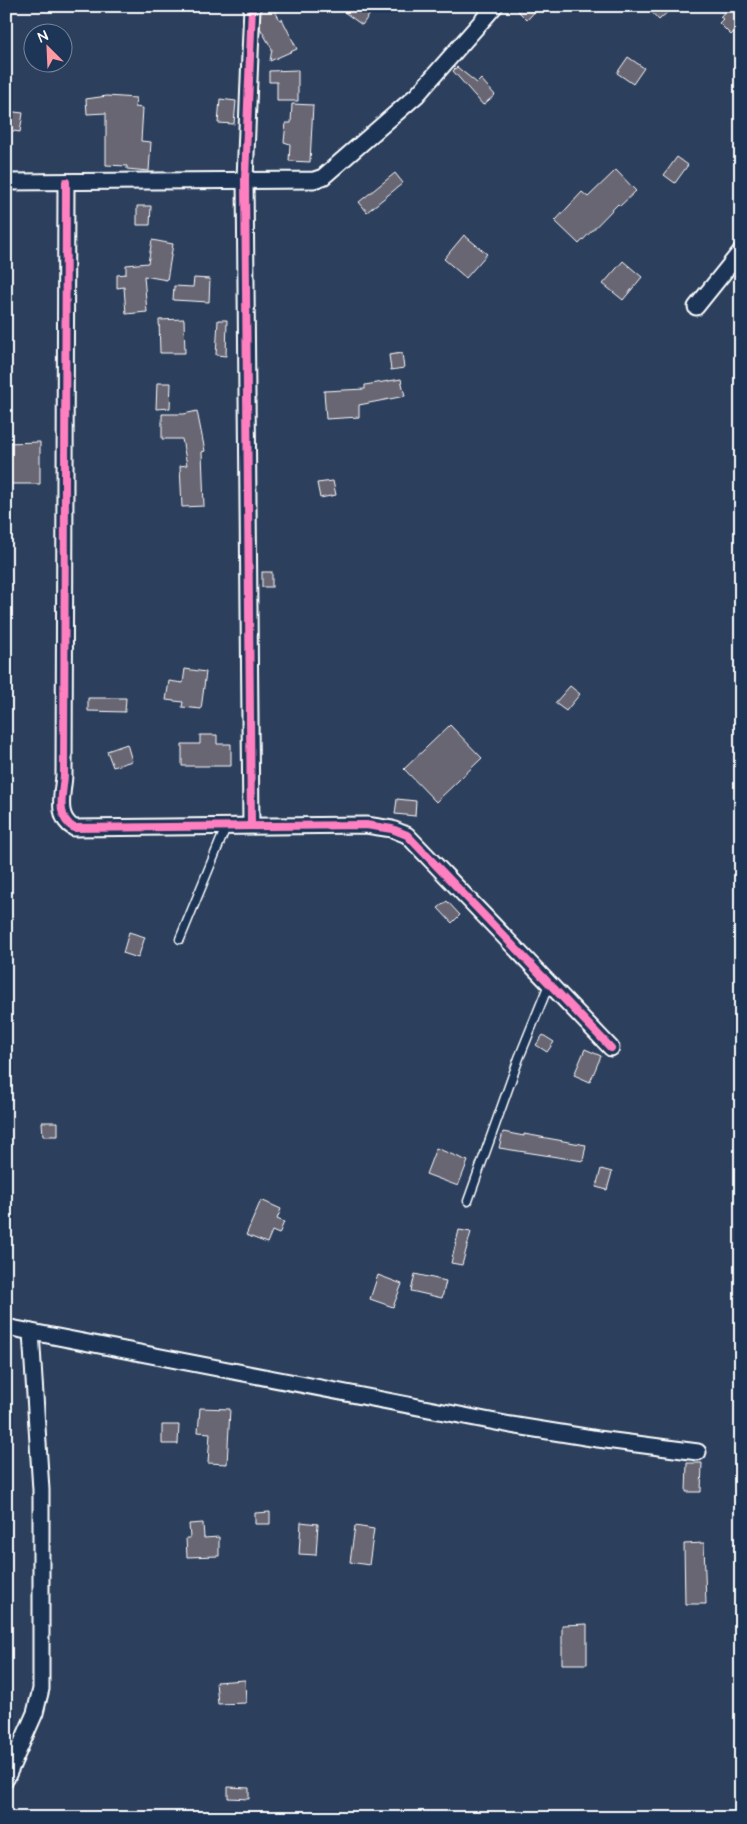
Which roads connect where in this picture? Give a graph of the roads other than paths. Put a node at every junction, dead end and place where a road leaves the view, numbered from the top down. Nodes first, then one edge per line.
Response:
1 (252, 6) edge
2 (494, 6) edge
3 (245, 180) junction
4 (6, 182) edge
5 (66, 182) junction
6 (741, 251) edge
7 (696, 307) dead end
8 (251, 825) junction
9 (226, 827) junction
10 (180, 939) dead end
11 (549, 984) junction
12 (611, 1048) dead end
13 (468, 1201) dead end
14 (6, 1327) edge
15 (31, 1332) junction
16 (698, 1452) dead end
17 (6, 1779) edge

1 - 3 street
2 - 3 street
3 - 5 street
3 - 8 street
4 - 5 street
5 - 9 street
6 - 7 street
8 - 9 street
8 - 11 street
9 - 10 lane
11 - 12 street
11 - 13 lane
14 - 15 street
15 - 16 street
15 - 17 street

